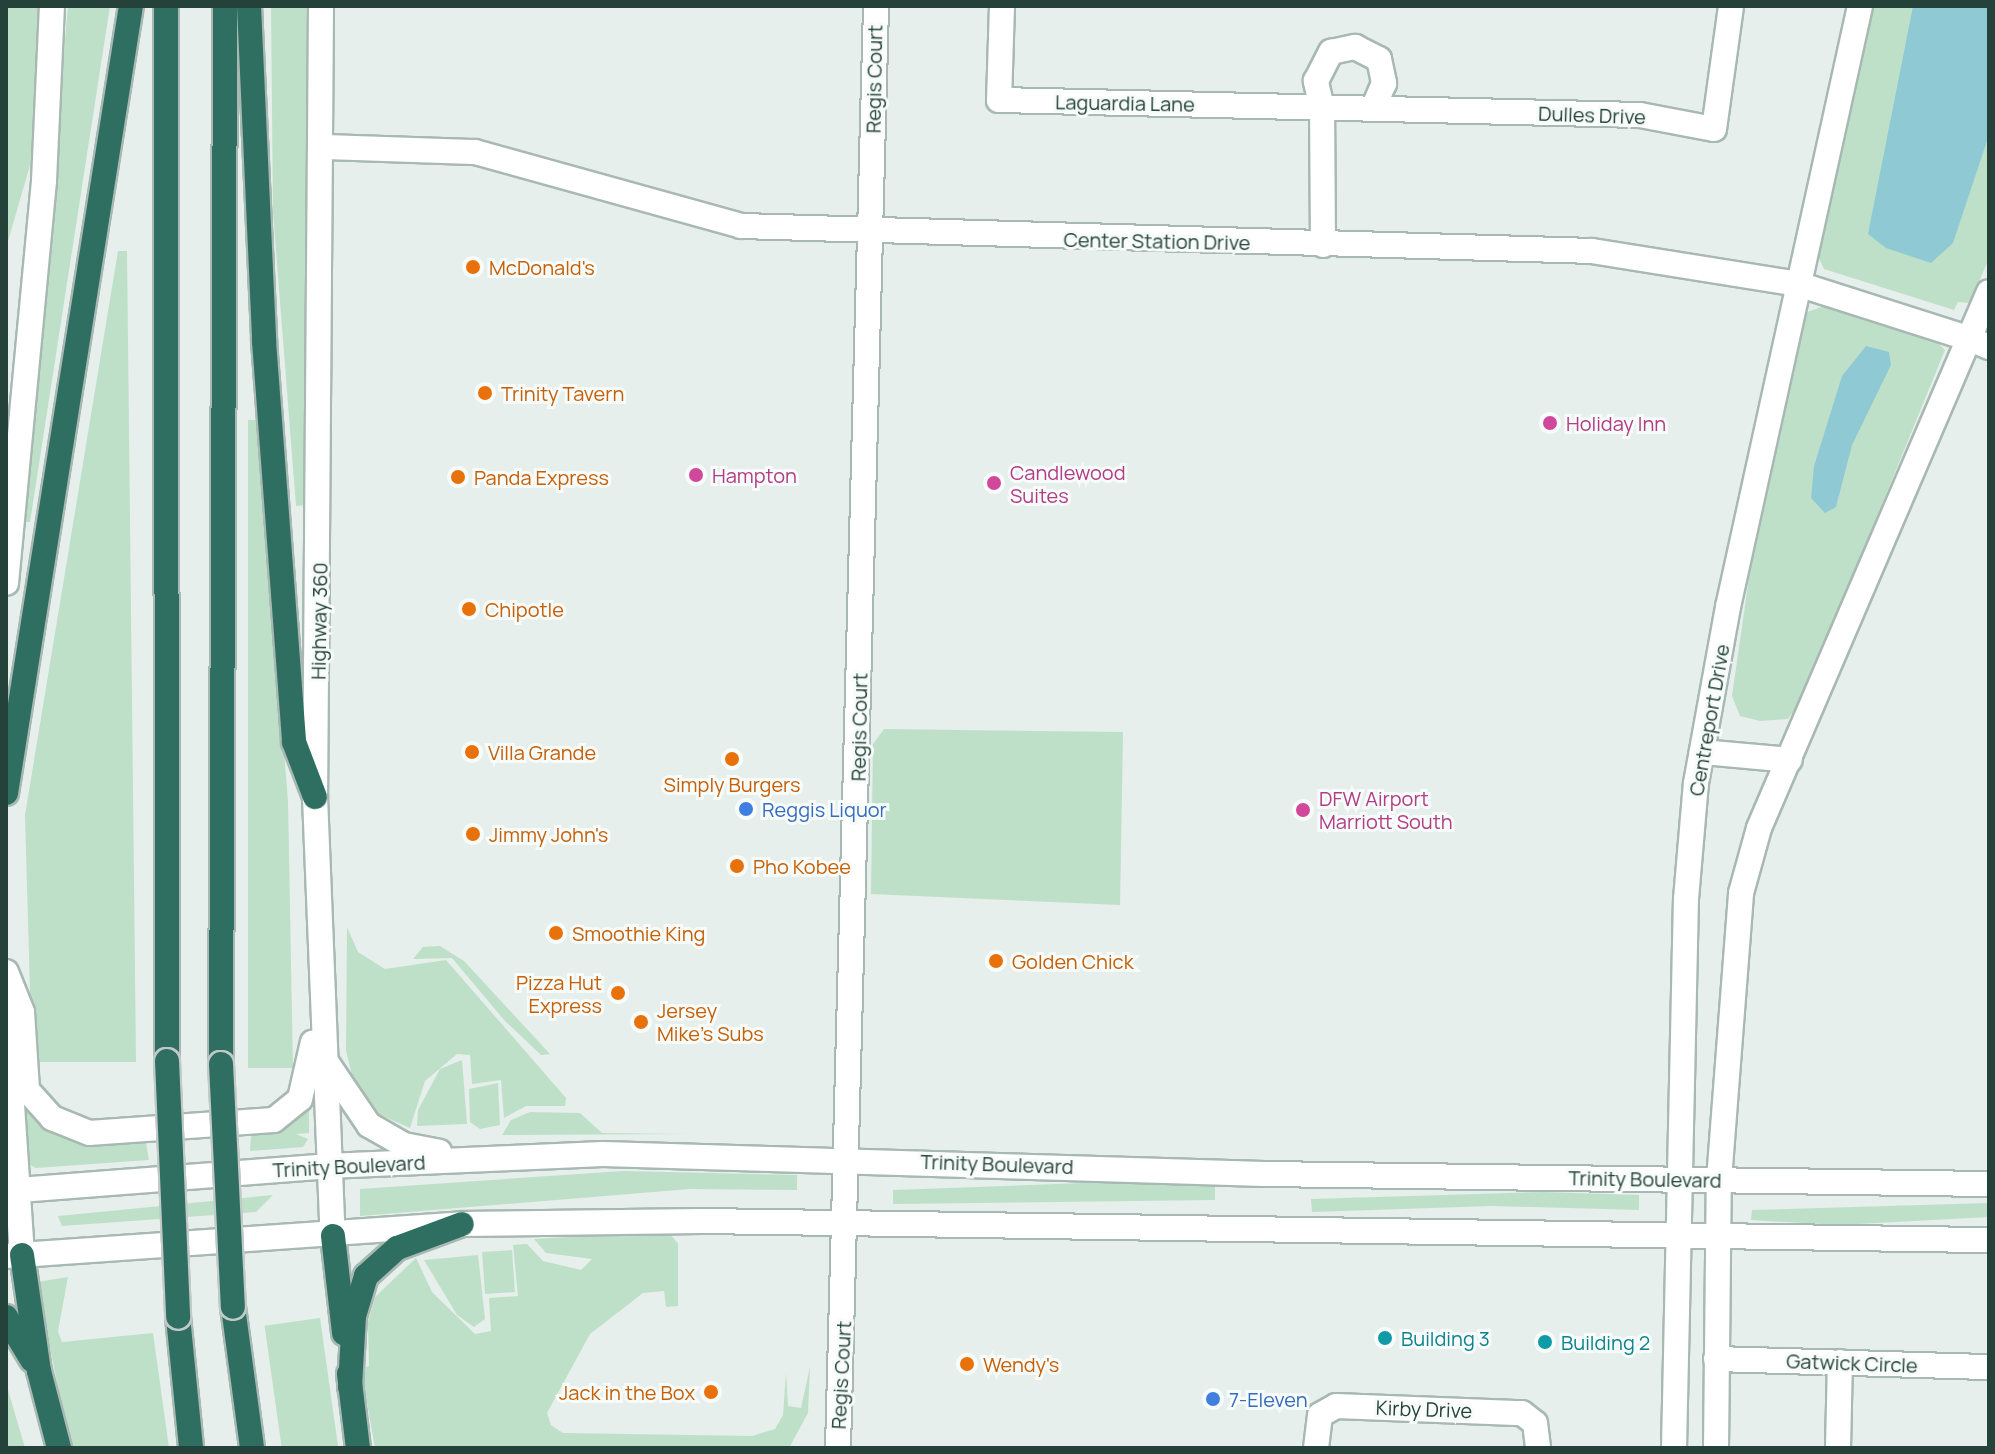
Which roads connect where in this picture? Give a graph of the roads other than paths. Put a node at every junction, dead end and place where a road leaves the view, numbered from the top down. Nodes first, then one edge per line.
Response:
1 (52, 6) edge
2 (131, 6) edge
3 (166, 6) edge
4 (225, 6) edge
5 (249, 6) edge
6 (321, 6) edge
7 (876, 6) edge
8 (1002, 6) edge
9 (1731, 6) edge
10 (1860, 6) edge
11 (1333, 108) junction
12 (1373, 109) junction
13 (323, 147) junction
14 (870, 234) junction
15 (1323, 245) junction
16 (1798, 284) junction
17 (1989, 292) edge
18 (1979, 343) edge
19 (6, 583) edge
20 (1702, 752) junction
21 (1790, 760) junction
22 (6, 793) edge
23 (315, 797) junction
24 (6, 972) edge
25 (6, 1009) edge
26 (320, 1011) junction
27 (323, 1057) junction
28 (7, 1078) edge
29 (481, 1158) junction
30 (849, 1160) junction
31 (328, 1166) junction
32 (1676, 1179) junction
33 (1719, 1180) junction
34 (1989, 1184) edge
35 (10, 1191) edge
36 (848, 1222) junction
37 (462, 1224) junction
38 (1675, 1232) junction
39 (1719, 1233) junction
40 (333, 1236) junction
41 (1989, 1240) edge
42 (14, 1256) edge
43 (6, 1317) edge
44 (1716, 1359) junction
45 (1840, 1362) junction
46 (1989, 1367) edge
47 (39, 1371) junction
48 (350, 1387) junction
49 (59, 1448) edge
50 (191, 1448) edge
51 (252, 1448) edge
52 (358, 1448) edge
53 (838, 1448) edge
54 (1316, 1448) edge
55 (1538, 1448) edge
56 (1674, 1448) edge
57 (1716, 1448) edge
58 (1838, 1448) edge

1 - 19 street
2 - 22 highway
3 - 50 highway, bridge
4 - 51 highway, bridge
5 - 23 highway
6 - 13 street, Highway 360
7 - 14 street, Regis Court
8 - 11 street, Laguardia Lane
9 - 12 street, Dulles Drive
10 - 16 street, Centreport Drive
11 - 12 street, Dulles Drive
11 - 12 street
11 - 15 street
13 - 14 street, Center Station Drive
13 - 23 street, Highway 360
14 - 15 street, Center Station Drive
14 - 30 street, Regis Court
15 - 16 street, Center Station Drive
16 - 18 street, Center Station Drive
16 - 20 street, Centreport Drive
17 - 18 street
18 - 21 street
20 - 21 street
20 - 32 street, Centreport Drive
21 - 33 street
23 - 26 street, Highway 360
24 - 26 street
25 - 28 street
26 - 27 street, Highway 360
27 - 29 street
27 - 31 street, Highway 360
28 - 35 street
29 - 30 street, Trinity Boulevard
29 - 31 street, Trinity Boulevard
30 - 32 street, Trinity Boulevard
30 - 36 street, Regis Court
31 - 35 street, Trinity Boulevard
31 - 40 street, Highway 360
32 - 33 street, Trinity Boulevard
32 - 38 street, Centreport Drive
33 - 34 street, Trinity Boulevard
33 - 39 street
35 - 42 street
36 - 37 street
36 - 38 street
36 - 53 street, Regis Court
37 - 40 street
37 - 48 highway
38 - 39 street
38 - 56 street, Centreport Drive
39 - 41 street
39 - 44 street
40 - 42 street
40 - 48 highway
42 - 47 highway
43 - 47 highway
44 - 45 street, Gatwick Circle
44 - 57 street
45 - 46 street, Gatwick Circle
45 - 58 street
47 - 49 highway
48 - 52 highway
54 - 55 street, Kirby Drive

